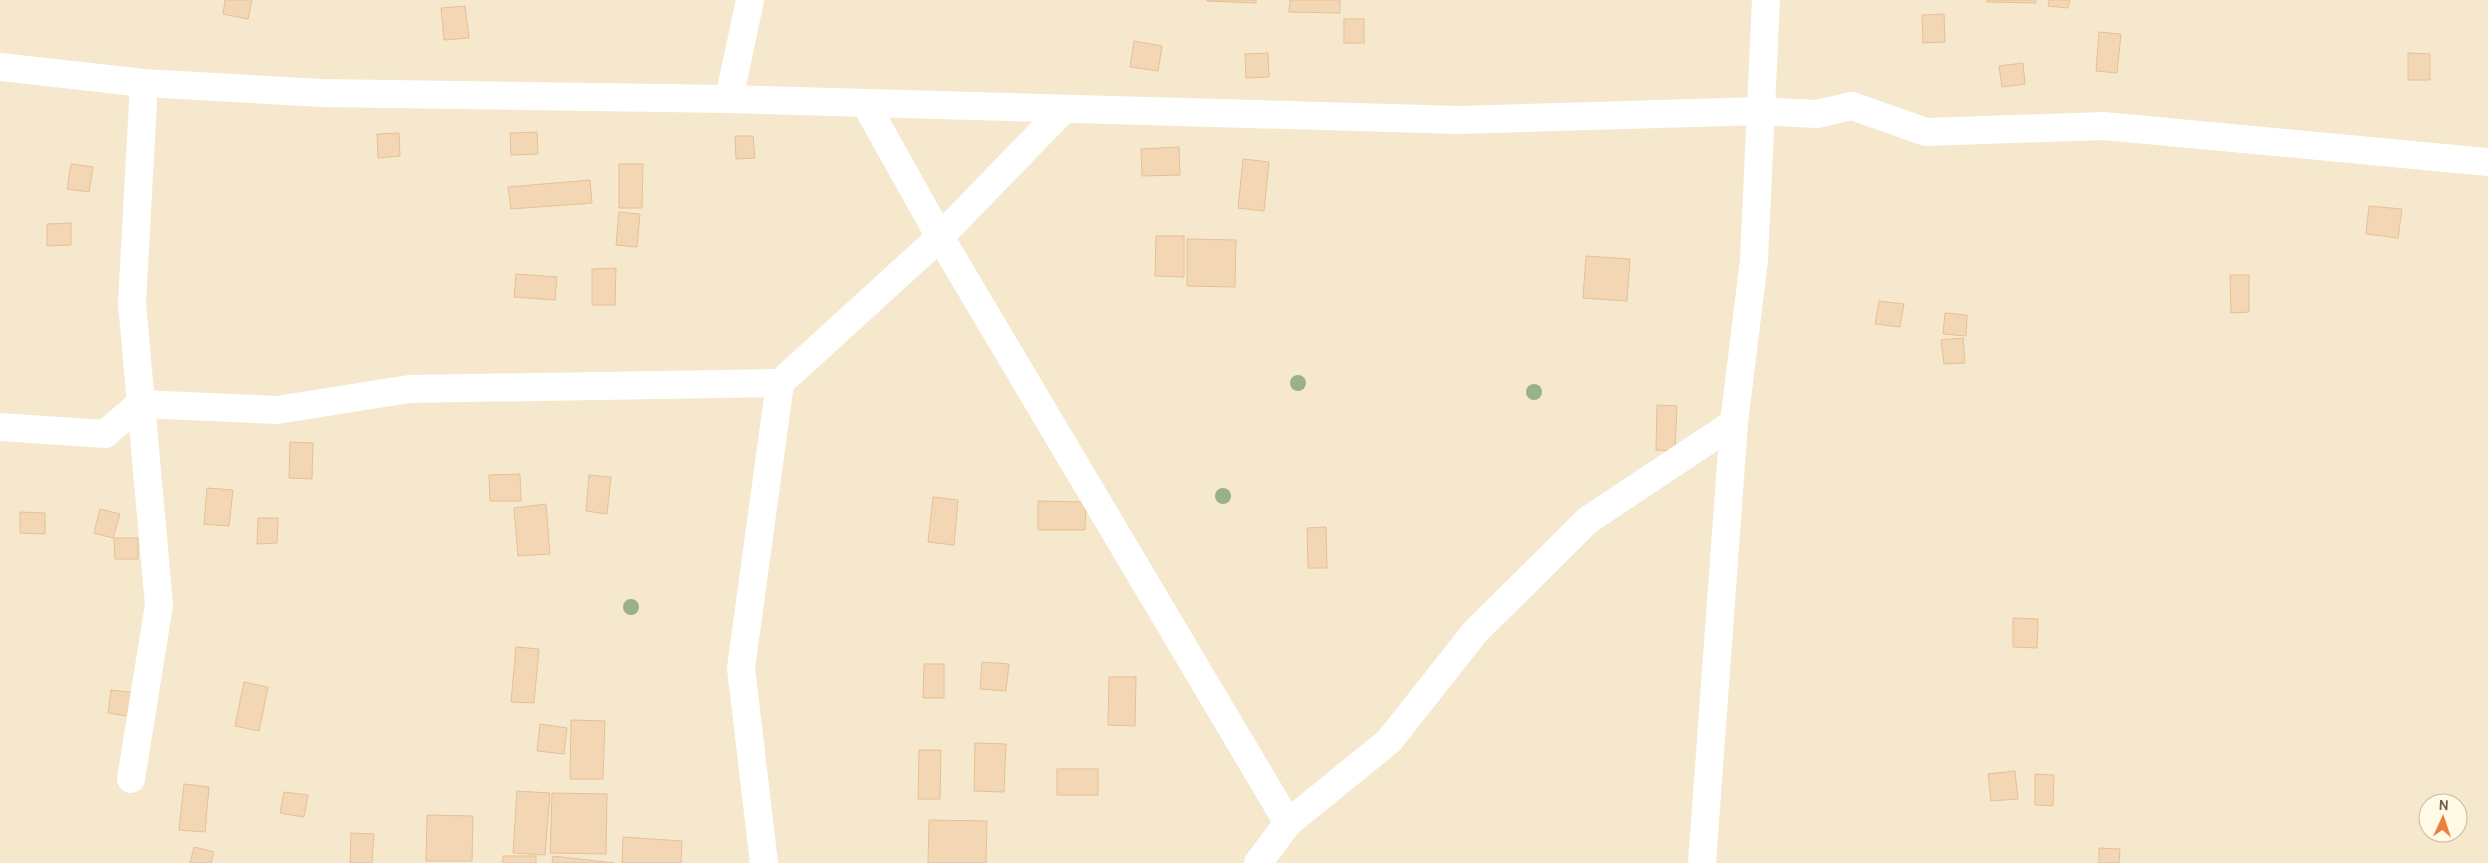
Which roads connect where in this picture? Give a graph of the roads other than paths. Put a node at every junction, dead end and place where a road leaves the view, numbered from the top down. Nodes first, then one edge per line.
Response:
1 (750, 0) edge
2 (1766, 0) edge
3 (0, 67) edge
4 (144, 83) junction
5 (729, 99) junction
6 (865, 103) junction
7 (1064, 109) junction
8 (1761, 111) junction
9 (2488, 162) edge
10 (940, 237) junction
11 (780, 383) junction
12 (140, 404) junction
13 (1734, 423) junction
14 (0, 427) edge
15 (131, 780) dead end
16 (1288, 823) junction
17 (764, 863) edge
18 (1258, 863) edge
19 (1702, 863) edge

1 - 5 street
2 - 8 street
3 - 4 street
4 - 5 street
4 - 12 street
5 - 6 street
6 - 7 street
6 - 10 street
7 - 8 street
7 - 10 street
8 - 9 street
8 - 13 street
10 - 11 street
10 - 16 street
11 - 12 street
11 - 17 street
12 - 14 street
12 - 15 street
13 - 16 street
13 - 19 street
16 - 18 street

